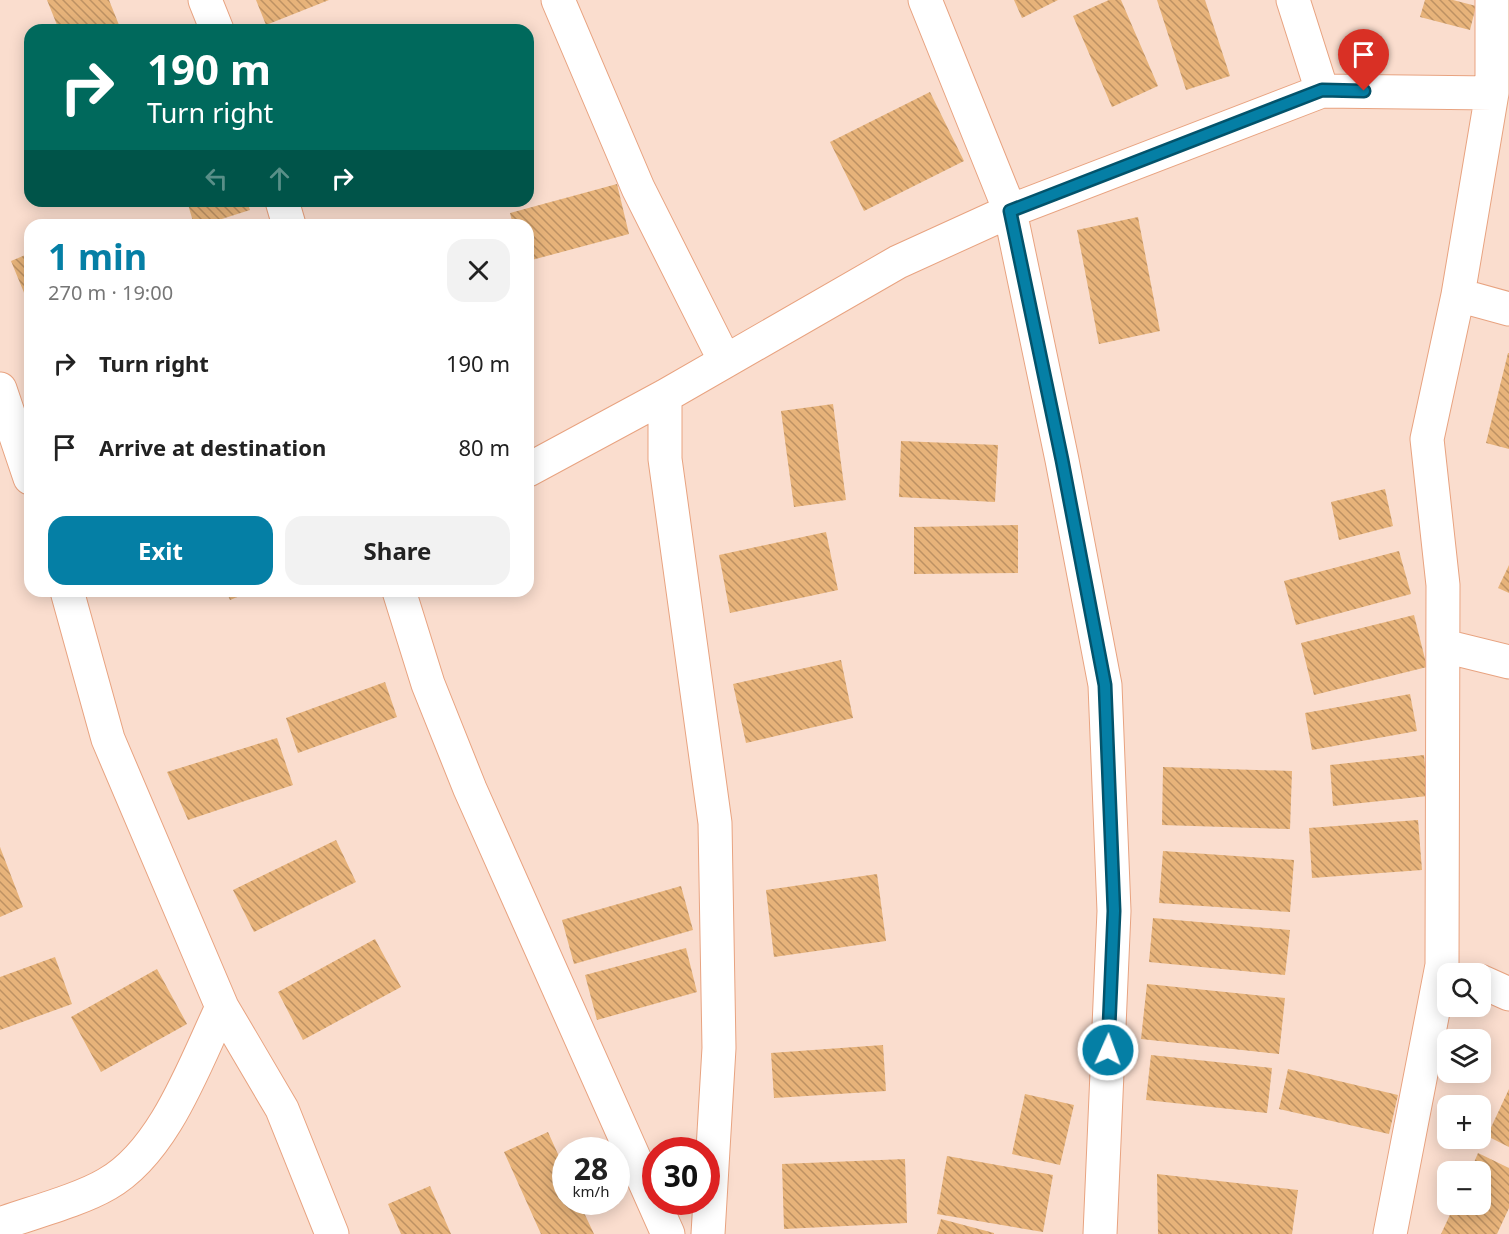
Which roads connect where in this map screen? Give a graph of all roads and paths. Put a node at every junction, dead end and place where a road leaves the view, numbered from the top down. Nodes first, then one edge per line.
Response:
1 (205, 0) edge
2 (558, 0) edge
3 (925, 0) edge
4 (1293, 0) edge
5 (1498, 9) edge
6 (215, 24) edge
7 (1322, 90) junction
8 (1492, 93) junction
9 (1010, 211) junction
10 (1458, 294) junction
11 (1509, 309) edge
12 (725, 361) junction
13 (0, 389) edge
14 (665, 396) junction
15 (24, 460) edge
16 (534, 467) edge
17 (69, 597) edge
18 (401, 597) edge
19 (1444, 646) junction
20 (1509, 662) edge
21 (1452, 963) edge
22 (1491, 986) edge
23 (1509, 994) edge
24 (222, 1007) junction
25 (1441, 1017) edge
26 (0, 1224) edge
27 (332, 1234) edge
28 (668, 1234) edge
29 (708, 1234) edge
30 (1100, 1234) edge
31 (1390, 1234) edge

1 - 6 street
2 - 12 street
3 - 9 street
4 - 7 street
5 - 8 street
7 - 8 street
7 - 9 street
8 - 10 street
9 - 12 street
9 - 30 street
10 - 11 street
10 - 19 street
12 - 14 street
13 - 15 street
14 - 16 street
14 - 29 street
17 - 24 street
18 - 28 street
19 - 20 street
19 - 21 street
22 - 23 street
24 - 26 street
24 - 27 street
25 - 31 street

